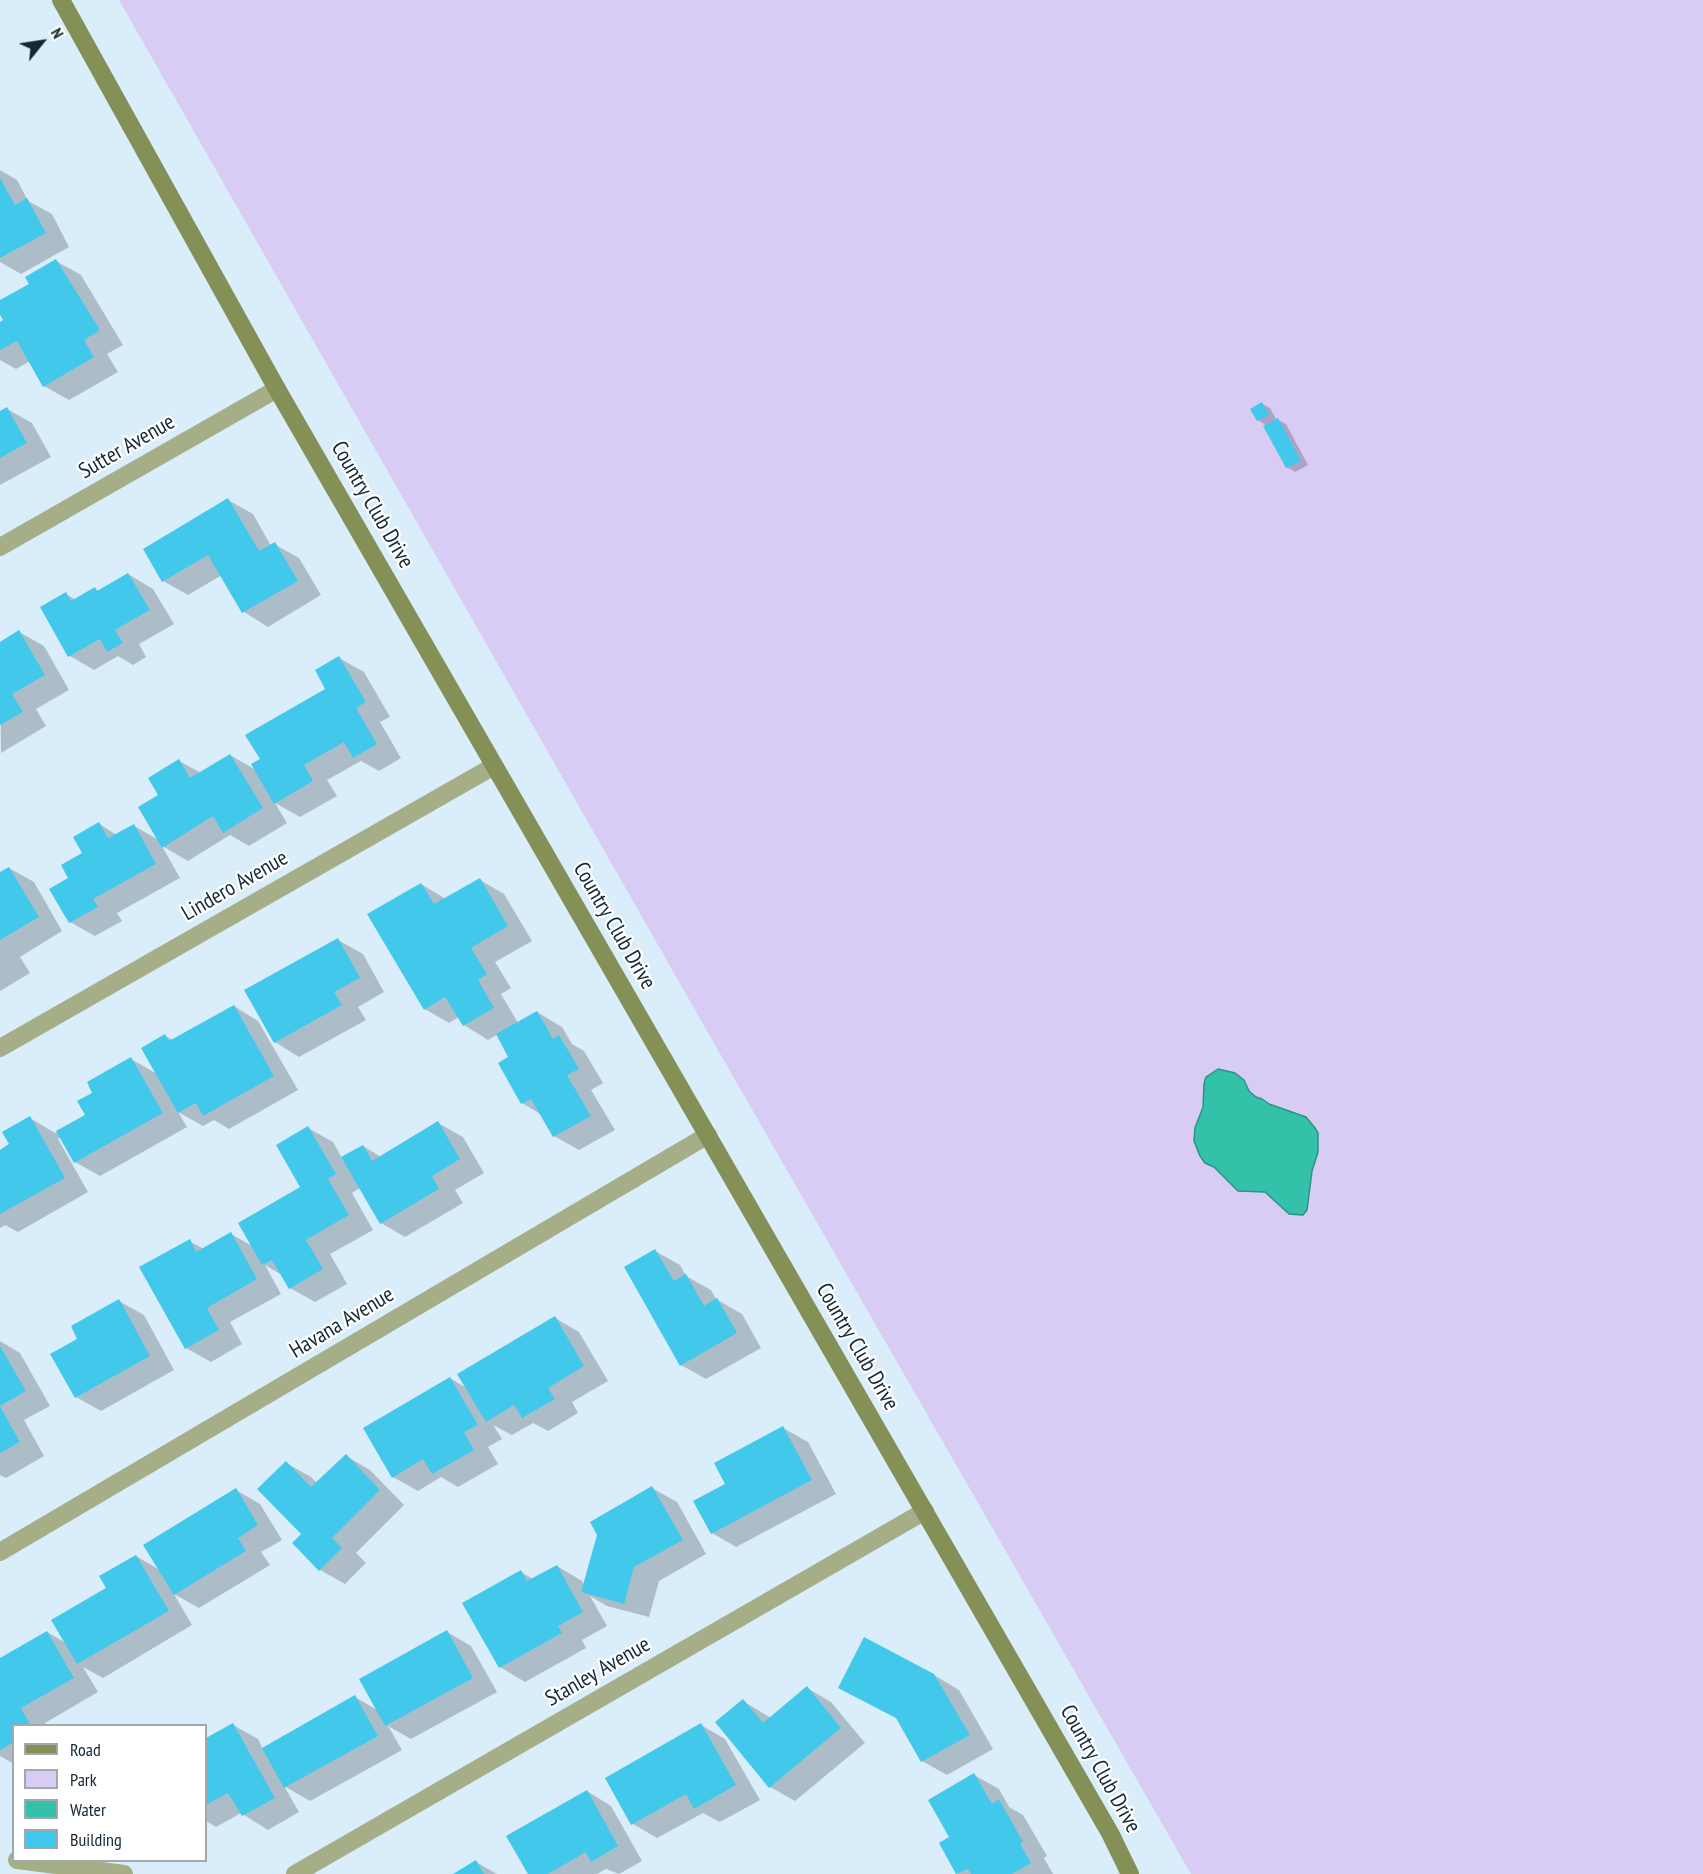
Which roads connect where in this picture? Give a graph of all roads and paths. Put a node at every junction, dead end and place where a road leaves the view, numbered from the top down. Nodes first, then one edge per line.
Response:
1 (61, 0) edge
2 (277, 389) junction
3 (0, 547) edge
4 (494, 766) junction
5 (0, 1048) edge
6 (708, 1136) junction
7 (925, 1511) junction
8 (0, 1552) edge
9 (31, 1862) edge
10 (124, 1874) edge
11 (295, 1874) edge
12 (1130, 1874) edge

1 - 2 street, Country Club Drive
2 - 3 street, Sutter Avenue
2 - 4 street, Country Club Drive
4 - 5 street, Lindero Avenue
4 - 6 street, Country Club Drive
6 - 7 street, Country Club Drive
6 - 8 street, Havana Avenue
7 - 11 street, Stanley Avenue
7 - 12 street, Country Club Drive
9 - 10 street

